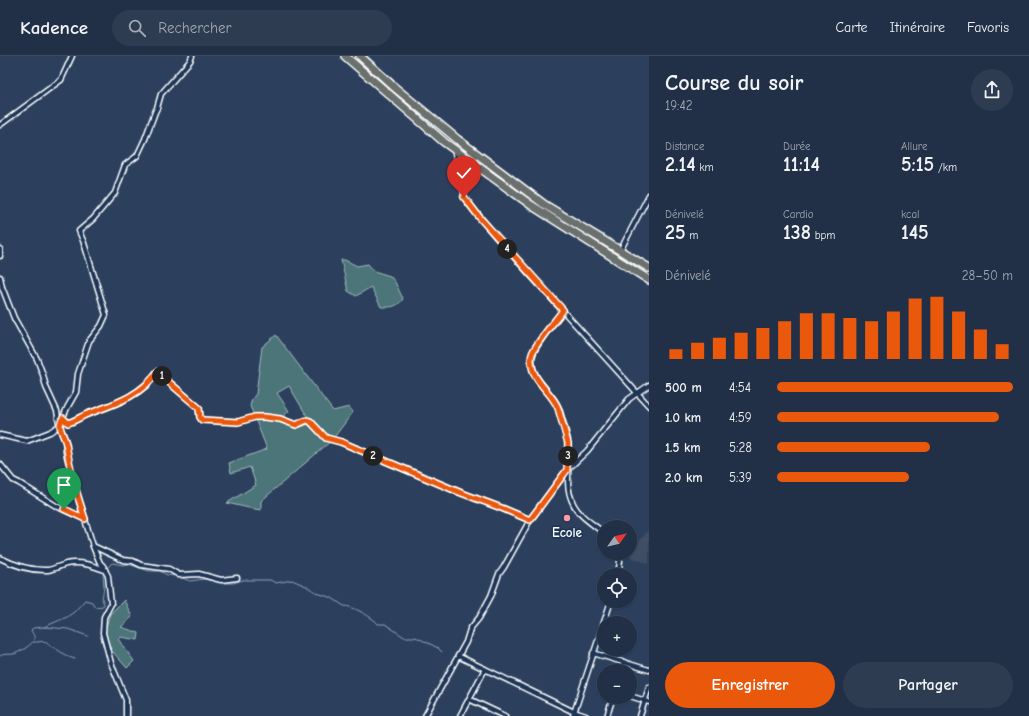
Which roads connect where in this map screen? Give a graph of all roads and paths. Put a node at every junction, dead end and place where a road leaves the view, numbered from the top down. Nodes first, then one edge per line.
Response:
1 (72, 56) edge
2 (192, 56) edge
3 (345, 56) edge
4 (360, 56) edge
5 (0, 125) edge
6 (454, 150) junction
7 (649, 195) edge
8 (0, 249) edge
9 (620, 251) junction
10 (0, 256) edge
11 (649, 268) edge
12 (0, 277) edge
13 (649, 280) edge
14 (2, 289) edge
15 (563, 310) junction
16 (649, 385) edge
17 (638, 394) junction
18 (649, 406) edge
19 (63, 418) junction
20 (60, 425) junction
21 (0, 435) edge
22 (0, 464) edge
23 (567, 470) junction
24 (85, 519) junction
25 (530, 520) junction
26 (597, 528) edge
27 (93, 546) junction
28 (0, 558) edge
29 (105, 570) junction
30 (237, 578) dead end
31 (609, 608) edge
32 (593, 653) junction
33 (458, 656) junction
34 (624, 662) joint
35 (485, 670) junction
36 (649, 670) edge
37 (649, 687) edge
38 (637, 698) edge
39 (469, 699) junction
40 (647, 701) edge
41 (611, 704) edge
42 (574, 714) edge
43 (126, 716) edge
44 (425, 716) edge
45 (460, 716) edge
46 (505, 716) edge
47 (586, 716) edge
48 (607, 716) edge
49 (640, 716) edge

1 - 5 street
2 - 19 street
3 - 6 highway
4 - 9 highway
6 - 13 highway
6 - 15 street
7 - 9 street
8 - 10 street
9 - 11 highway
12 - 14 street
14 - 20 street
15 - 17 street
15 - 23 street
16 - 17 street
17 - 18 street
17 - 23 street
19 - 20 street
19 - 25 street
20 - 21 street
20 - 24 street
22 - 24 street
23 - 25 street
23 - 26 street
24 - 27 street
25 - 33 street
27 - 29 street
27 - 30 street
28 - 29 street
29 - 43 street
31 - 32 street
32 - 34 street
32 - 42 street
33 - 35 street
33 - 44 street
34 - 36 street
35 - 39 street
35 - 42 street
37 - 40 street
38 - 40 street
39 - 45 street
39 - 46 street
40 - 49 street
41 - 48 street
42 - 47 street

